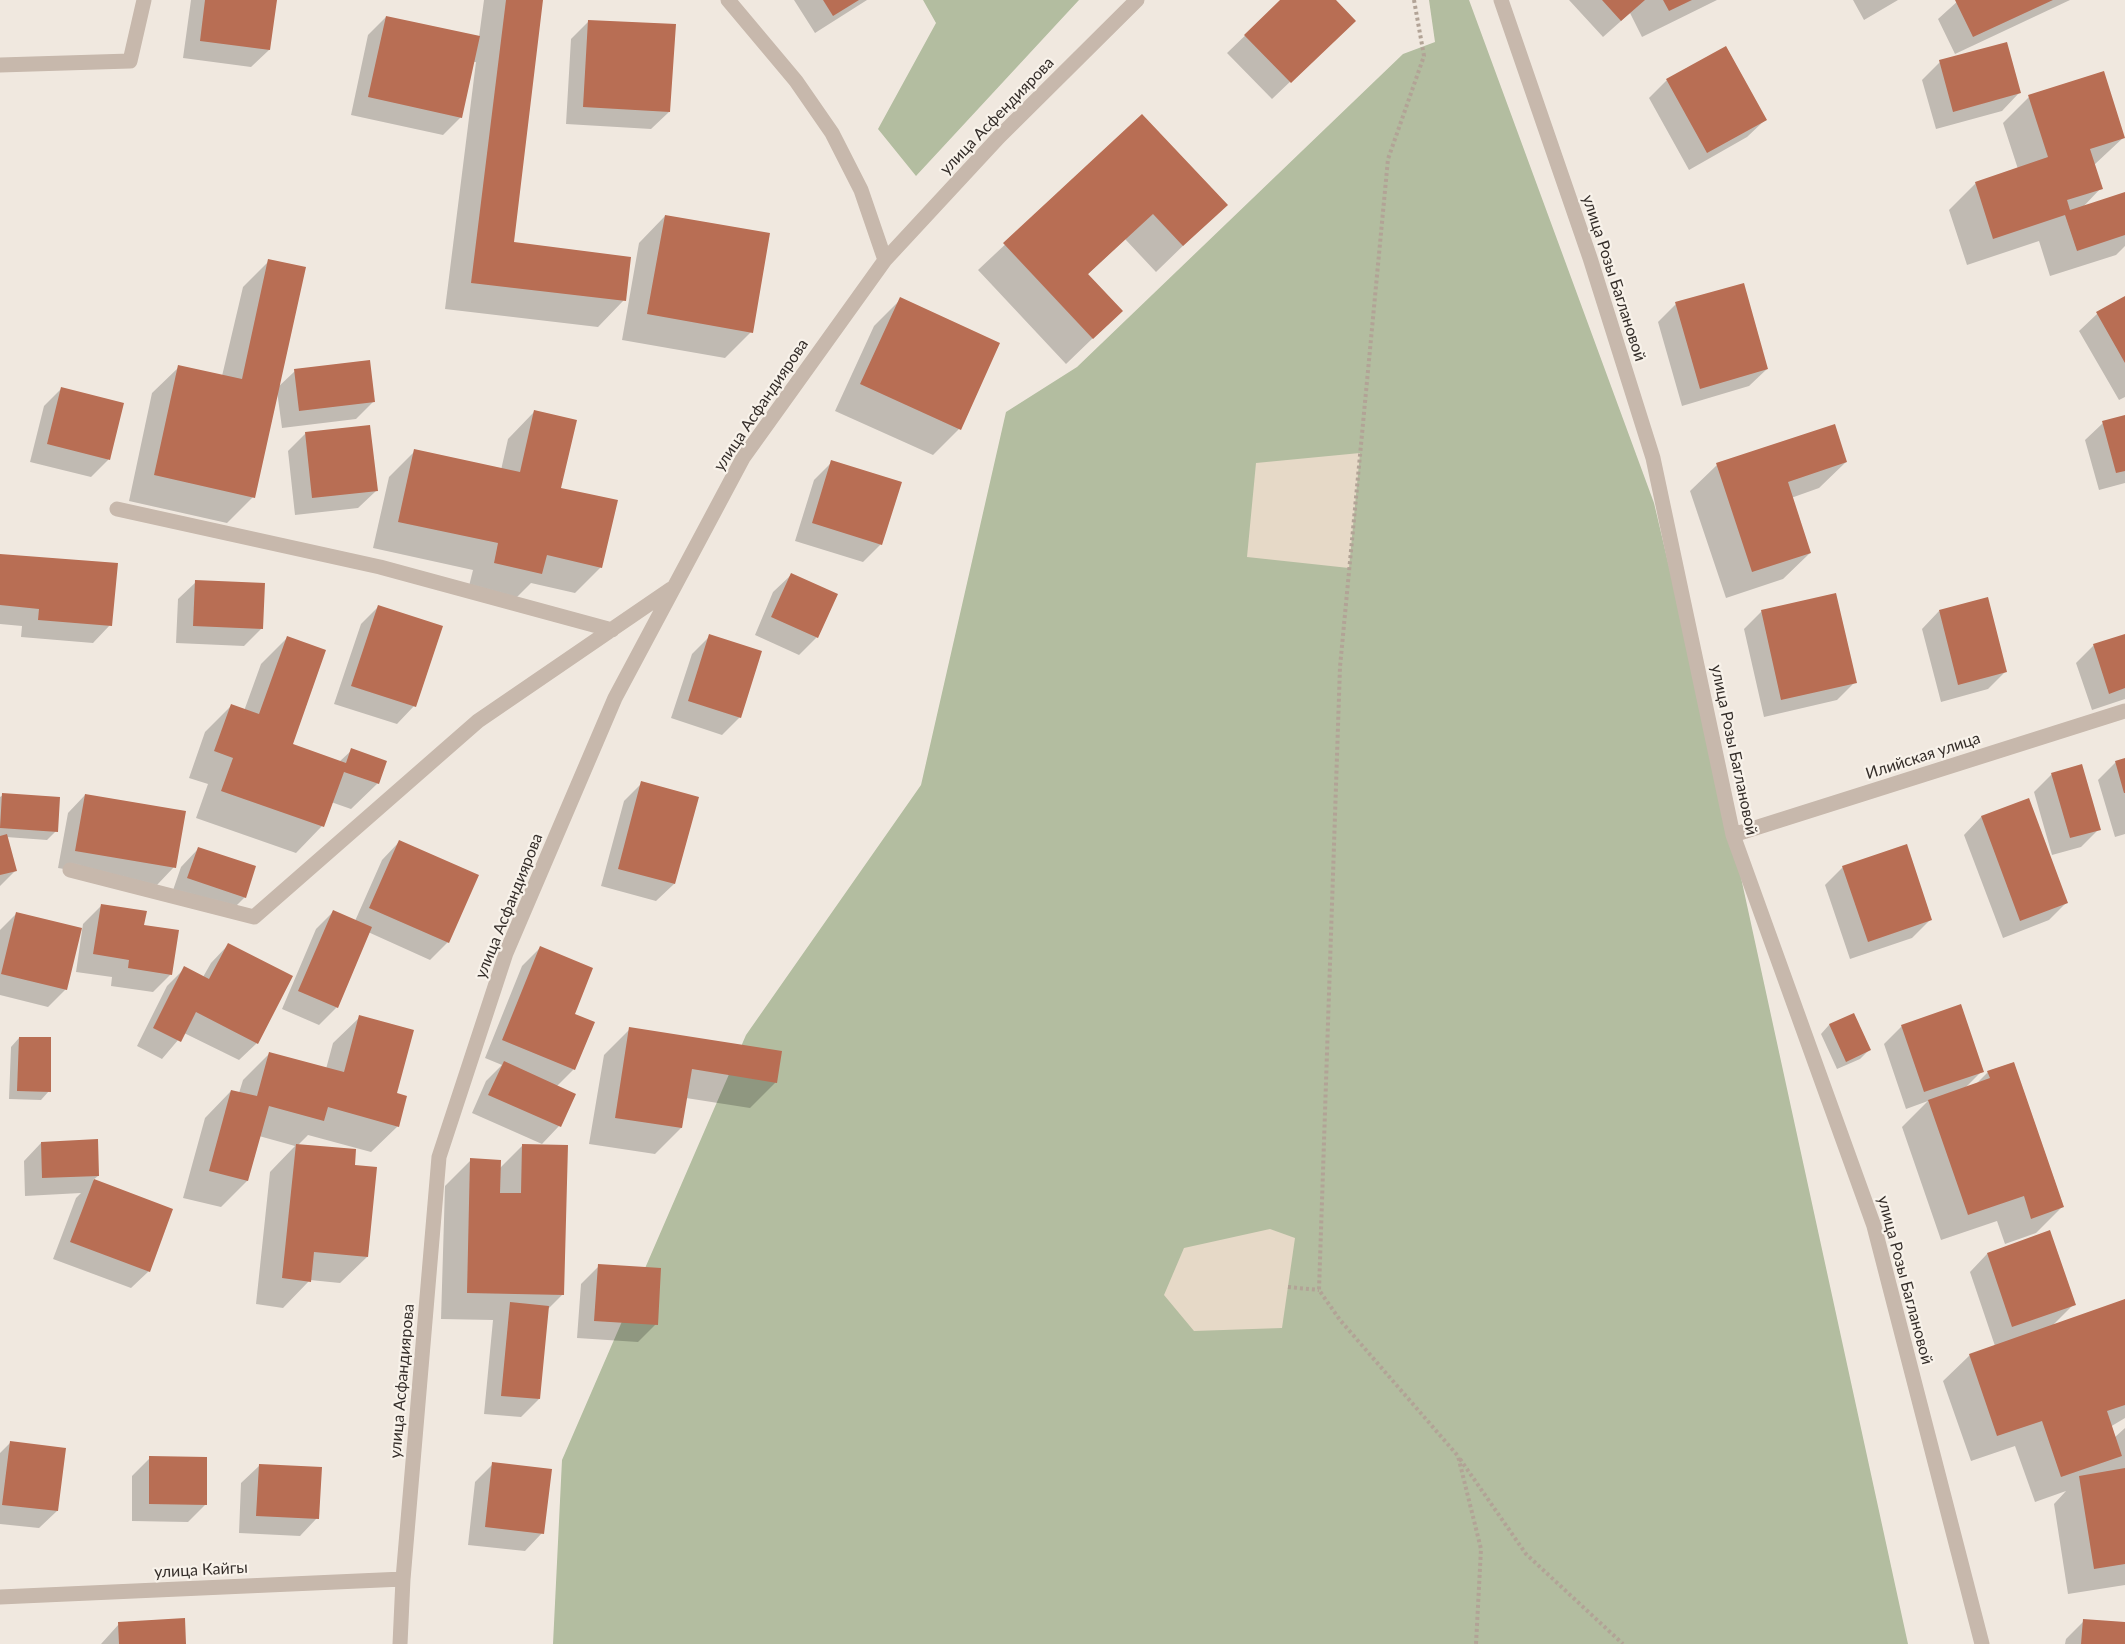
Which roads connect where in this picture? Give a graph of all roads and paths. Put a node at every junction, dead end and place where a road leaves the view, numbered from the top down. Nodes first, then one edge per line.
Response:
1 (144, 0) edge
2 (728, 0) edge
3 (1137, 0) edge
4 (1414, 0) edge
5 (1501, 0) edge
6 (0, 65) edge
7 (885, 260) junction
8 (117, 509) dead end
9 (674, 588) junction
10 (612, 630) junction
11 (2125, 711) edge
12 (1733, 835) junction
13 (70, 870) dead end
14 (1288, 1287) dead end
15 (1319, 1290) junction
16 (1458, 1456) junction
17 (403, 1579) junction
18 (0, 1597) edge
19 (400, 1644) edge
20 (1476, 1644) edge
21 (1623, 1644) edge
22 (1982, 1644) edge

1 - 6 street
2 - 7 street
3 - 7 street, улица Асфендиярова
4 - 15 path
5 - 12 street, улица Розы Баглановой
7 - 9 street, улица Асфандиярова
8 - 10 street
9 - 10 street
9 - 17 street, улица Асфандиярова
10 - 13 street
11 - 12 street, Илийская улица
12 - 22 street, улица Розы Баглановой
14 - 15 path
15 - 16 path
16 - 20 path
16 - 21 path
17 - 18 street, улица Кайгы
17 - 19 street, улица Асфандиярова

